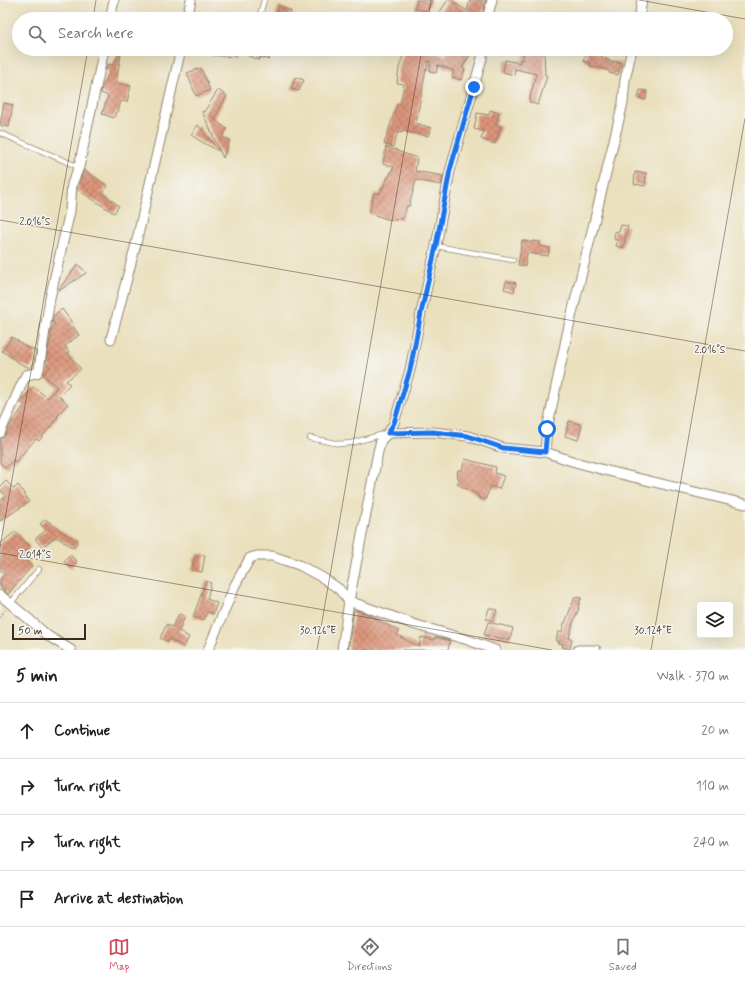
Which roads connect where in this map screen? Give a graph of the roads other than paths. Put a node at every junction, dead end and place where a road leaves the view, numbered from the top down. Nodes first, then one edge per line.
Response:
1 (114, 0) edge
2 (191, 0) edge
3 (264, 0) edge
4 (492, 0) edge
5 (642, 0) edge
6 (111, 12) edge
7 (188, 12) edge
8 (261, 12) edge
9 (488, 12) edge
10 (640, 12) edge
11 (103, 56) edge
12 (179, 56) edge
13 (482, 56) edge
14 (630, 56) edge
15 (0, 134) edge
16 (79, 167) junction
17 (436, 246) junction
18 (513, 260) dead end
19 (110, 339) dead end
20 (0, 432) edge
21 (388, 433) junction
22 (310, 438) dead end
23 (545, 452) junction
24 (745, 504) edge
25 (39, 569) dead end
26 (0, 595) edge
27 (349, 601) junction
28 (10, 604) junction
29 (71, 650) edge
30 (208, 650) edge
31 (342, 650) edge
32 (495, 650) edge
33 (578, 650) edge
34 (596, 650) edge

1 - 6 street
2 - 7 street
3 - 8 lane
4 - 9 street
5 - 10 street
11 - 16 street
12 - 19 street
13 - 17 street
14 - 23 street
15 - 16 lane
16 - 20 street
17 - 18 lane
17 - 21 street
21 - 22 lane
21 - 23 street
21 - 27 street
23 - 24 street
25 - 28 lane
26 - 28 street
27 - 30 street
27 - 31 street
27 - 32 street
28 - 29 street
33 - 34 street

